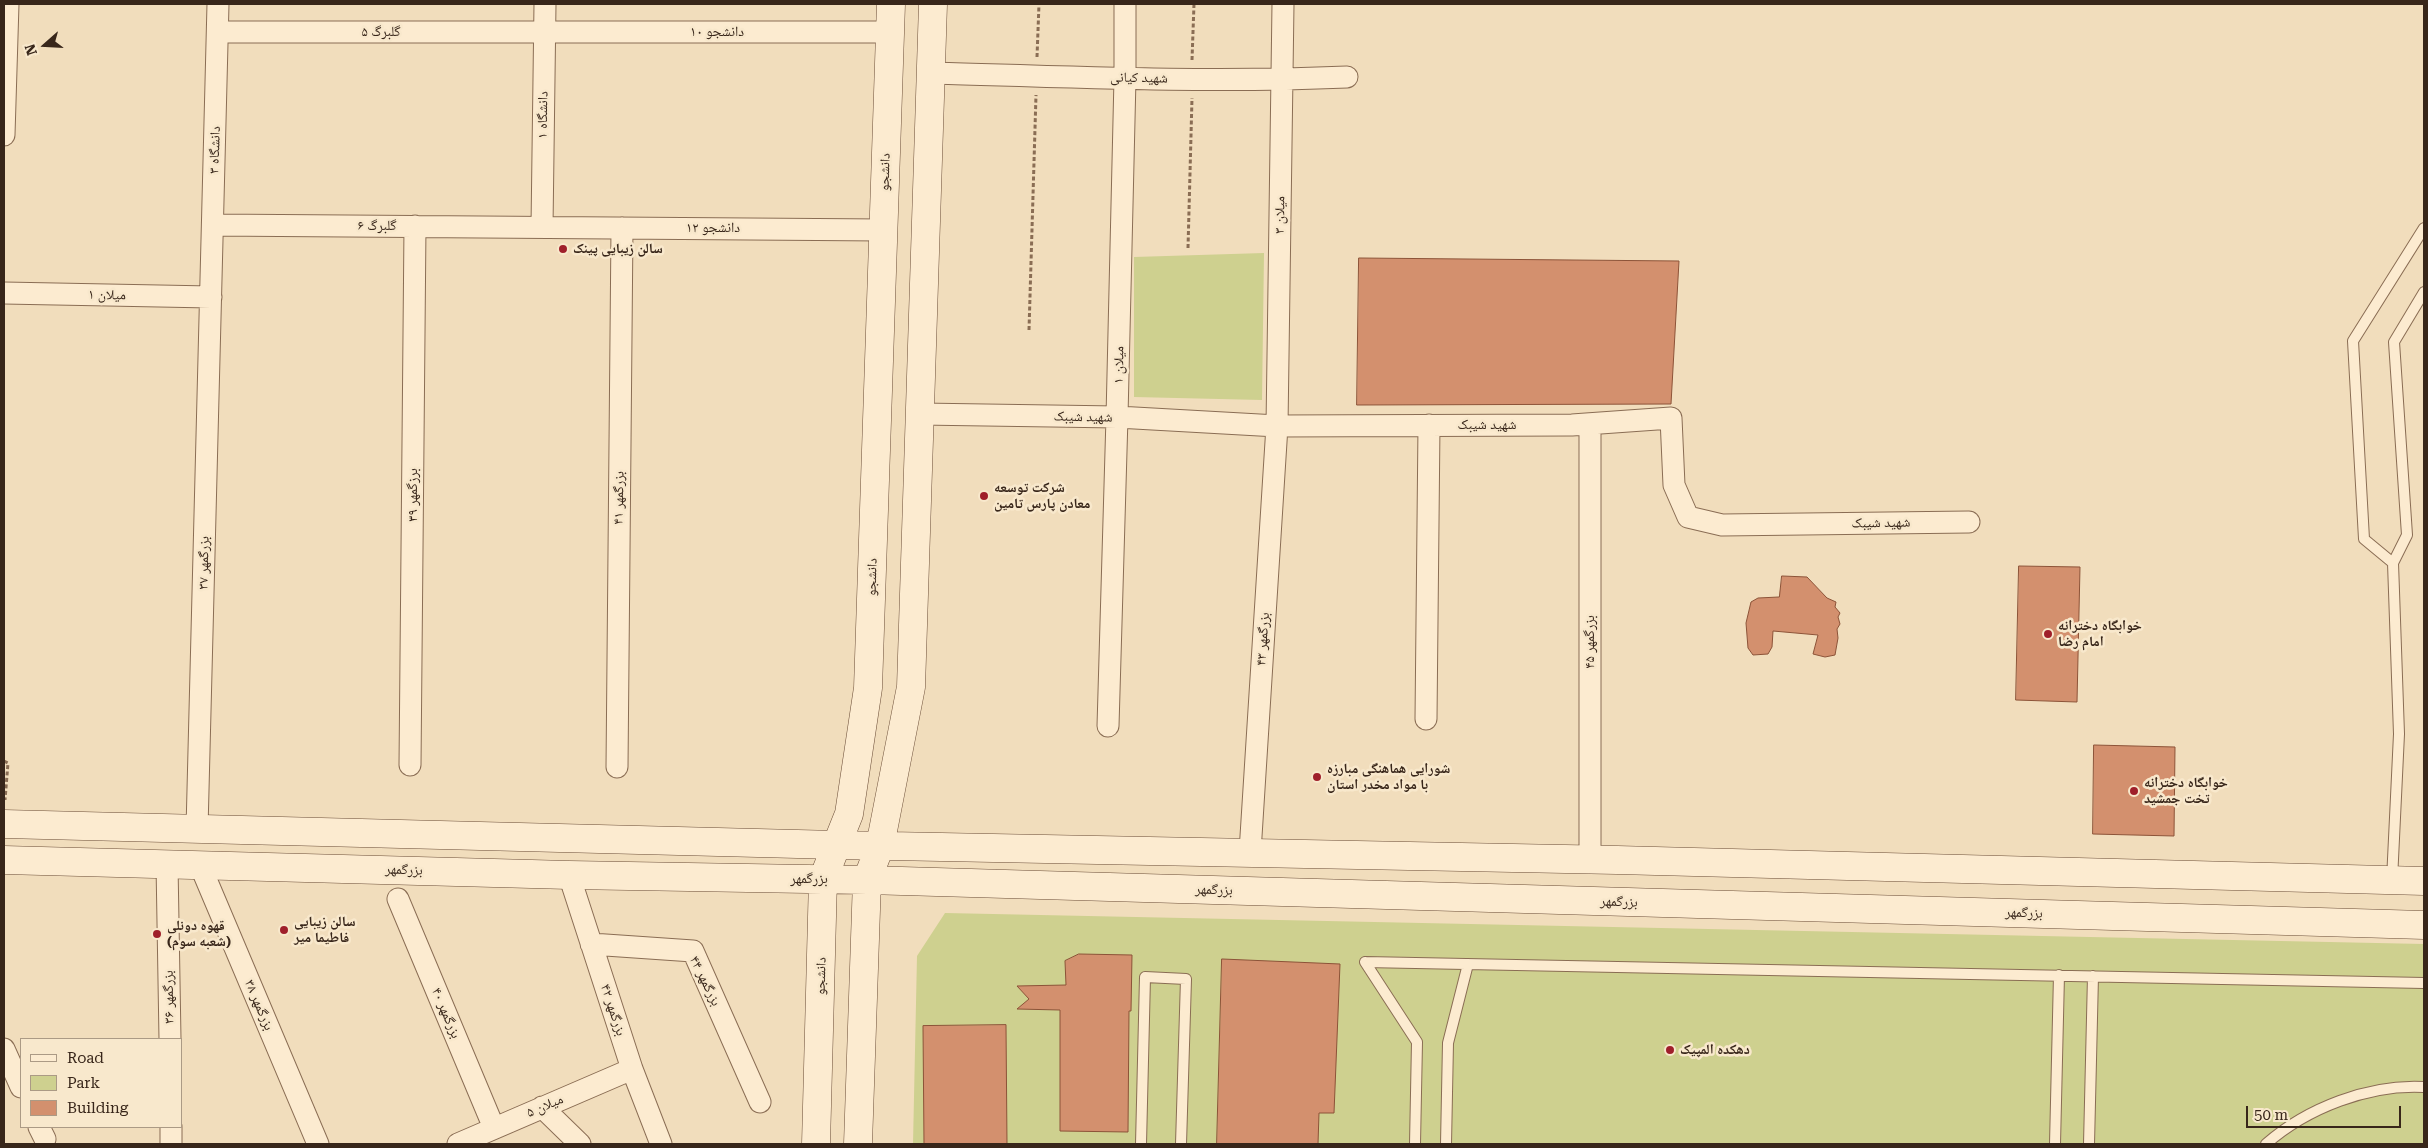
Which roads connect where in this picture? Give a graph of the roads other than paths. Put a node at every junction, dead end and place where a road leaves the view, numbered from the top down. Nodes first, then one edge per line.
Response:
1 (8, 4) edge
2 (218, 4) edge
3 (545, 4) edge
4 (891, 4) edge
5 (933, 4) edge
6 (1125, 4) edge
7 (1283, 4) edge
8 (218, 32) junction
9 (544, 32) junction
10 (890, 32) junction
11 (931, 73) junction
12 (1347, 76) dead end
13 (1125, 78) junction
14 (1282, 80) junction
15 (4, 135) edge
16 (213, 225) junction
17 (415, 226) junction
18 (542, 227) junction
19 (622, 228) junction
20 (2424, 228) edge
21 (884, 230) junction
22 (2424, 292) edge
23 (4, 293) edge
24 (211, 297) junction
25 (920, 414) junction
26 (1117, 417) junction
27 (1590, 424) junction
28 (1429, 425) junction
29 (1277, 426) junction
30 (1969, 522) dead end
31 (2393, 563) junction
32 (1426, 719) dead end
33 (1108, 726) dead end
34 (410, 765) dead end
35 (616, 768) dead end
36 (4, 814) edge
37 (197, 828) junction
38 (837, 845) junction
39 (880, 846) junction
40 (1250, 852) junction
41 (4, 860) edge
42 (1590, 860) junction
43 (1617, 860) junction
44 (167, 864) junction
45 (200, 865) junction
46 (2118, 874) junction
47 (569, 875) junction
48 (823, 879) junction
49 (867, 880) junction
50 (2392, 881) junction
51 (2424, 881) edge
52 (398, 898) dead end
53 (1614, 901) junction
54 (2117, 916) junction
55 (2424, 925) edge
56 (591, 944) junction
57 (1468, 964) junction
58 (2060, 975) junction
59 (2093, 976) junction
60 (2424, 983) edge
61 (170, 1038) edge
62 (4, 1048) edge
63 (632, 1069) junction
64 (20, 1085) edge
65 (2424, 1087) edge
66 (760, 1102) dead end
67 (542, 1107) junction
68 (171, 1128) edge
69 (494, 1128) junction
70 (171, 1144) edge
71 (318, 1144) edge
72 (458, 1144) edge
73 (580, 1144) edge
74 (660, 1144) edge
75 (816, 1144) edge
76 (858, 1144) edge
77 (1141, 1144) edge
78 (1181, 1144) edge
79 (1415, 1144) edge
80 (1446, 1144) edge
81 (2055, 1144) edge
82 (2088, 1144) edge
83 (2266, 1144) edge

1 - 15 street
2 - 8 street, دانشگاه ۳
3 - 9 street, دانشگاه ۱
4 - 10 street, دانشجو
5 - 11 street
6 - 13 street, میلان ۱
7 - 14 street, میلان ۳
8 - 9 street, گلبرگ ۵
8 - 16 street, دانشگاه ۳
9 - 10 street, دانشجو ۱۰
9 - 18 street, دانشگاه ۱
10 - 21 street, دانشجو
11 - 13 street, شهید کیانی
11 - 25 street
12 - 14 street, شهید کیانی
13 - 14 street, شهید کیانی
13 - 26 street, میلان ۱
14 - 29 street, میلان ۳
16 - 17 street, گلبرگ ۶
16 - 24 street, دانشگاه ۳
17 - 18 street, گلبرگ ۶
17 - 34 street, برزگمهر ۳۹
18 - 19 street, دانشجو ۱۲
19 - 21 street, دانشجو ۱۲
19 - 35 street, بزرگمهر ۴۱
20 - 31 lane
21 - 38 street, دانشجو
22 - 31 lane
23 - 24 street, میلان ۱
24 - 37 street, بزرگمهر ۳۷
25 - 26 street, شهید شیبک
25 - 39 street
26 - 29 street, شهید شیبک
26 - 33 street, میلان ۱
27 - 28 street, شهید شیبک
27 - 30 street, شهید شیبک
27 - 42 street, بزرگمهر ۴۵
28 - 29 street, شهید شیبک
28 - 32 street
29 - 40 street, بزرگمهر ۴۳
31 - 50 lane
36 - 37 street
37 - 38 street
38 - 39 street
38 - 48 street, دانشجو
39 - 40 street
39 - 49 street
40 - 42 street
41 - 44 street, بزرگمهر
42 - 43 street
43 - 46 street
43 - 53 street
44 - 45 street, بزرگمهر
44 - 61 street, بزرگمهر ۳۶
45 - 47 street, بزرگمهر
45 - 71 street, بزرگمهر ۳۸
46 - 50 street
46 - 54 street
47 - 48 street, بزرگمهر
47 - 56 street, بزرگمهر ۴۲
48 - 49 street, بزرگمهر
48 - 75 street, دانشجو
49 - 53 street, بزرگمهر
49 - 76 street
50 - 51 street
52 - 69 street, بزرگمهر ۴۰
53 - 54 street, بزرگمهر
54 - 55 street, بزرگمهر
56 - 63 street, بزرگمهر ۴۲
56 - 66 street, بزرگمهر ۴۴
57 - 58 lane
57 - 79 lane
57 - 80 lane
58 - 59 lane
58 - 81 lane
59 - 60 lane
59 - 82 lane
62 - 64 street
63 - 67 street, میلان ۵
63 - 74 street, بزرگمهر ۴۲
65 - 83 lane
67 - 69 street, میلان ۵
67 - 73 street
68 - 70 street
69 - 72 street, میلان ۵
77 - 78 lane

